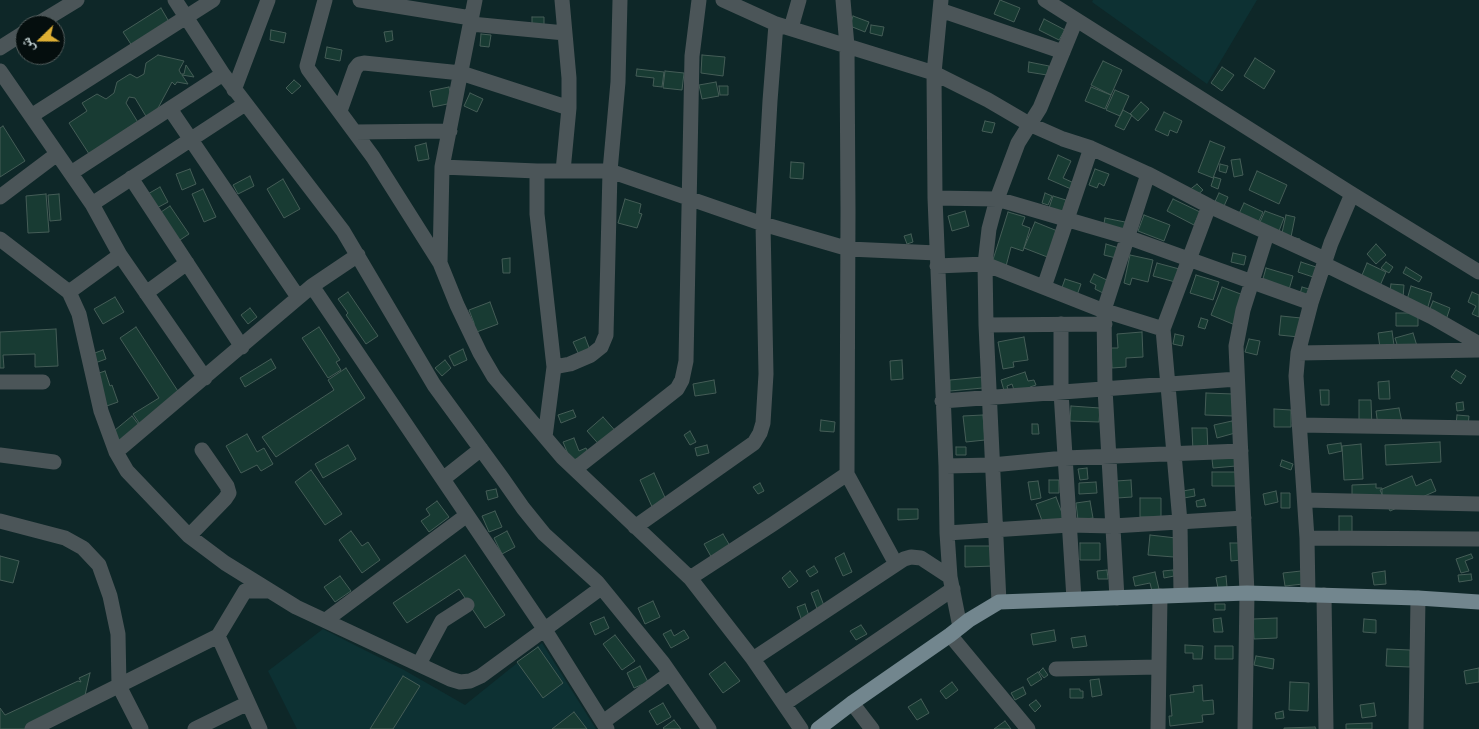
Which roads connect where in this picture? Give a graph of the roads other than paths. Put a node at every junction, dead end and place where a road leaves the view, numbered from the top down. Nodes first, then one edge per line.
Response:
1 (77, 0) edge
2 (175, 0) edge
3 (213, 0) edge
4 (268, 0) edge
5 (325, 0) edge
6 (360, 0) edge
7 (474, 0) edge
8 (562, 0) edge
9 (620, 0) edge
10 (699, 0) edge
11 (723, 0) edge
12 (799, 0) edge
13 (843, 0) edge
14 (1045, 0) edge
15 (392, 3) edge
16 (941, 5) edge
17 (52, 15) edge
18 (186, 18) junction
19 (1076, 20) junction
20 (471, 21) junction
21 (783, 26) junction
22 (565, 33) junction
23 (15, 38) edge
24 (847, 46) junction
25 (0, 48) edge
26 (1063, 52) junction
27 (0, 71) edge
28 (461, 73) junction
29 (934, 73) junction
30 (223, 74) junction
31 (5, 87) edge
32 (234, 90) junction
33 (245, 104) junction
34 (568, 108) junction
35 (170, 109) junction
36 (340, 111) junction
37 (31, 116) junction
38 (1029, 124) junction
39 (450, 131) junction
40 (355, 132) junction
41 (190, 140) junction
42 (1091, 148) junction
43 (58, 154) junction
44 (442, 167) junction
45 (537, 171) junction
46 (563, 171) junction
47 (610, 171) junction
48 (71, 173) junction
49 (1148, 174) junction
50 (131, 178) junction
51 (1352, 194) junction
52 (0, 197) edge
53 (935, 198) junction
54 (689, 199) junction
55 (997, 200) junction
56 (92, 204) junction
57 (1209, 206) junction
58 (1066, 220) junction
59 (763, 224) junction
60 (1267, 234) junction
61 (1127, 237) junction
62 (0, 239) edge
63 (848, 249) junction
64 (120, 255) junction
65 (358, 255) junction
66 (1188, 258) junction
67 (937, 260) junction
68 (1325, 262) junction
69 (187, 263) junction
70 (440, 263) junction
71 (985, 264) junction
72 (1479, 272) edge
73 (1252, 281) junction
74 (312, 286) junction
75 (1044, 287) junction
76 (69, 292) junction
77 (146, 293) junction
78 (298, 297) junction
79 (1311, 303) junction
80 (1104, 317) junction
81 (1060, 324) junction
82 (986, 325) junction
83 (1163, 329) junction
84 (1479, 344) edge
85 (242, 347) junction
86 (1479, 350) edge
87 (1298, 353) junction
88 (554, 367) junction
89 (205, 378) junction
90 (1237, 379) junction
91 (0, 382) edge
92 (43, 382) dead end
93 (1168, 384) junction
94 (1105, 389) junction
95 (1061, 392) junction
96 (989, 398) junction
97 (942, 401) junction
98 (1299, 425) junction
99 (1479, 428) edge
100 (545, 437) junction
101 (481, 449) junction
102 (202, 450) dead end
103 (1241, 451) junction
104 (116, 452) junction
105 (1174, 454) junction
106 (0, 455) edge
107 (1110, 457) junction
108 (1065, 458) junction
109 (54, 462) dead end
110 (992, 465) junction
111 (946, 466) junction
112 (575, 469) junction
113 (847, 474) junction
114 (443, 479) junction
115 (1304, 500) junction
116 (1479, 504) edge
117 (467, 515) junction
118 (1244, 518) junction
119 (0, 522) edge
120 (1180, 522) junction
121 (1069, 525) junction
122 (1113, 526) junction
123 (635, 527) junction
124 (995, 530) junction
125 (947, 533) junction
126 (189, 536) junction
127 (1307, 538) junction
128 (1479, 539) edge
129 (896, 564) junction
130 (690, 578) junction
131 (951, 583) junction
132 (601, 588) junction
133 (270, 591) junction
134 (1247, 594) junction
135 (1181, 595) junction
136 (1308, 595) junction
137 (1324, 595) junction
138 (1160, 596) junction
139 (1117, 598) junction
140 (1418, 598) junction
141 (1074, 599) junction
142 (998, 602) junction
143 (1479, 602) edge
144 (466, 605) dead end
145 (326, 620) junction
146 (545, 630) junction
147 (955, 631) junction
148 (218, 636) junction
149 (753, 659) junction
150 (420, 664) junction
151 (1159, 667) junction
152 (1056, 669) dead end
153 (670, 673) junction
154 (119, 686) junction
155 (248, 703) junction
156 (852, 703) junction
157 (784, 704) junction
158 (605, 726) edge
159 (32, 729) edge
160 (141, 729) edge
161 (195, 729) edge
162 (260, 729) edge
163 (709, 729) edge
164 (801, 729) edge
165 (818, 729) edge
166 (872, 729) edge
167 (1028, 729) edge
168 (1158, 729) edge
169 (1245, 729) edge
170 (1326, 729) edge
171 (1416, 729) edge

1 - 17 street
2 - 18 street
3 - 18 street
4 - 32 street
5 - 36 street
6 - 15 street
7 - 20 street
8 - 22 street
9 - 47 street
10 - 54 street
11 - 21 street
12 - 21 street
13 - 24 street
14 - 19 street
15 - 20 street
16 - 26 street
16 - 29 street
18 - 30 street
18 - 37 street
19 - 26 street
19 - 51 street
20 - 22 street
20 - 28 street
21 - 24 street
21 - 59 street
22 - 34 street
23 - 25 street
24 - 29 street
24 - 63 street
26 - 38 street
27 - 31 street
28 - 34 street
28 - 36 street
28 - 39 street
29 - 38 street
29 - 53 street
30 - 32 street
30 - 35 street
31 - 37 street
32 - 33 street
33 - 41 street
33 - 65 street
34 - 46 street
35 - 41 street
35 - 48 street
36 - 40 street
37 - 43 street
38 - 42 street
38 - 55 street
39 - 40 street
39 - 44 street
40 - 70 street
41 - 50 street
41 - 78 street
42 - 49 street
42 - 58 street
43 - 48 street
43 - 52 street
44 - 45 street
44 - 70 street
45 - 46 street
45 - 88 street
46 - 47 street
47 - 54 street
47 - 88 street
48 - 56 street
49 - 57 street
49 - 61 street
50 - 56 street
50 - 69 street
51 - 68 street
51 - 72 street
53 - 55 street
53 - 67 street
54 - 59 street
54 - 112 street
55 - 58 street
55 - 71 street
56 - 64 street
57 - 60 street
57 - 66 street
58 - 61 street
58 - 75 street
59 - 63 street
59 - 123 street
60 - 68 street
60 - 73 street
61 - 66 street
61 - 80 street
62 - 76 street
63 - 67 street
63 - 113 street
64 - 76 street
64 - 77 street
65 - 74 street
65 - 101 street
66 - 73 street
66 - 83 street
67 - 71 street
67 - 97 street
68 - 79 street
68 - 84 street
69 - 77 street
69 - 85 street
70 - 100 street
71 - 75 street
71 - 82 street
73 - 79 street
73 - 90 street
74 - 78 street
74 - 114 street
75 - 80 street
76 - 104 street
77 - 89 street
78 - 85 street
79 - 87 street
80 - 81 street
80 - 83 street
80 - 94 street
81 - 82 street
81 - 95 street
82 - 96 street
83 - 93 street
85 - 89 street
86 - 87 street
87 - 98 street
88 - 100 street
89 - 104 street
90 - 93 street
90 - 103 street
91 - 92 street
93 - 94 street
93 - 105 street
94 - 95 street
94 - 107 street
95 - 96 street
95 - 108 street
96 - 97 street
96 - 110 street
97 - 111 street
98 - 99 street
98 - 115 street
100 - 112 street
101 - 114 street
101 - 132 street
102 - 126 street
103 - 105 street
103 - 118 street
104 - 126 street
105 - 107 street
105 - 120 street
106 - 109 street
107 - 108 street
107 - 122 street
108 - 110 street
108 - 121 street
110 - 111 street
110 - 124 street
111 - 125 street
112 - 123 street
113 - 129 street
113 - 130 street
114 - 117 street
115 - 116 street
115 - 127 street
117 - 145 street
117 - 146 street
118 - 120 street
118 - 134 street
119 - 154 street
120 - 122 street
120 - 135 street
121 - 122 street
121 - 124 street
121 - 141 street
122 - 139 street
123 - 130 street
124 - 125 street
124 - 142 street
125 - 131 street
126 - 133 street
127 - 128 street
127 - 136 street
129 - 131 street
129 - 149 street
130 - 149 street
131 - 147 street
131 - 157 street
132 - 146 street
132 - 153 street
133 - 145 street
133 - 148 street
134 - 135 main road
134 - 136 main road
134 - 169 street
135 - 138 main road
136 - 137 main road
137 - 140 main road
137 - 170 street
138 - 139 main road
138 - 151 street
139 - 141 main road
140 - 143 main road
140 - 171 street
141 - 142 main road
142 - 147 main road
144 - 150 street
145 - 150 street
146 - 150 street
146 - 158 street
147 - 156 main road
147 - 167 street
148 - 154 street
148 - 155 street
149 - 157 street
151 - 152 street
151 - 168 street
153 - 158 street
153 - 163 street
154 - 159 street
154 - 160 street
155 - 161 street
155 - 162 street
156 - 165 main road
156 - 166 street
157 - 164 street

